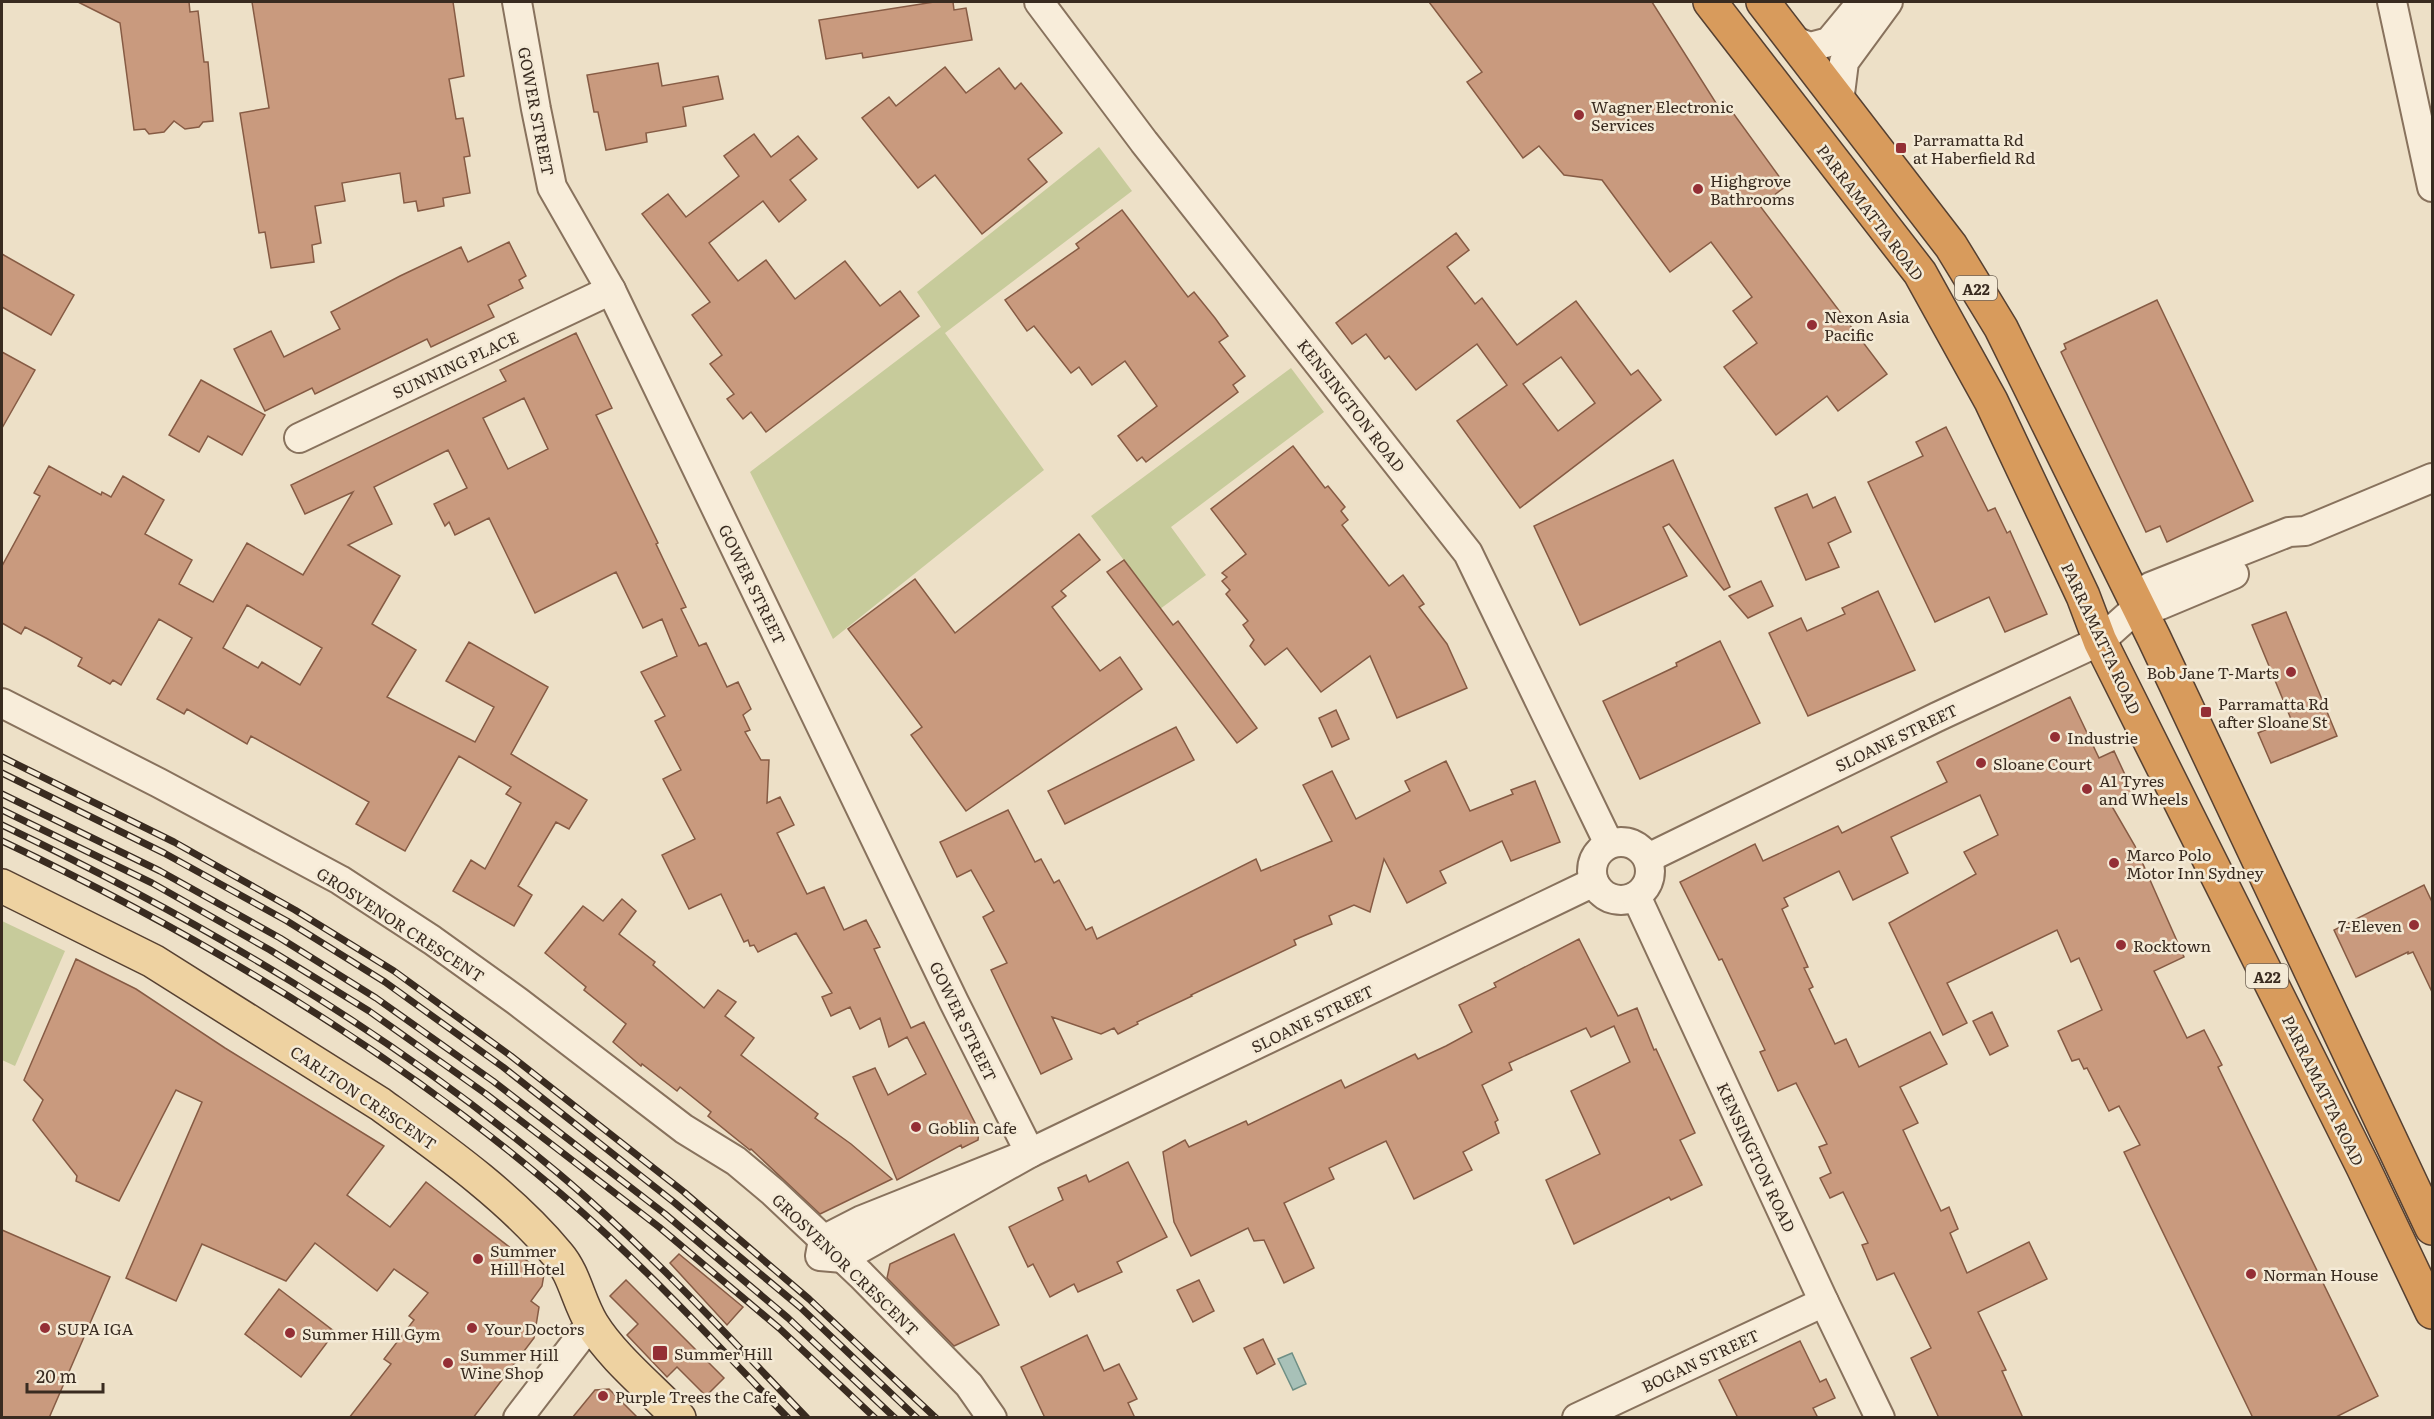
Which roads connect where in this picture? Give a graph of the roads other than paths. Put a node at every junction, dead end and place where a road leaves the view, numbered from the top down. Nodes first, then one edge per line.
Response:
1 (517, 2) edge
2 (1039, 2) edge
3 (1710, 2) edge
4 (1763, 2) edge
5 (1862, 2) edge
6 (1888, 2) edge
7 (2392, 2) edge
8 (1792, 40) junction
9 (1839, 102) junction
10 (2433, 187) edge
11 (611, 290) junction
12 (299, 438) dead end
13 (2433, 478) edge
14 (2138, 607) junction
15 (2100, 641) junction
16 (2, 703) edge
17 (1609, 844) junction
18 (1648, 858) junction
19 (1594, 882) junction
20 (2, 886) edge
21 (1636, 896) junction
22 (1030, 1153) junction
23 (2433, 1228) edge
24 (829, 1252) junction
25 (1824, 1302) junction
26 (2433, 1312) edge
27 (591, 1323) junction
28 (519, 1418) edge
29 (680, 1418) edge
30 (990, 1418) edge
31 (1577, 1418) edge
32 (1880, 1418) edge

1 - 11 street, GOWER STREET
2 - 17 street, KENSINGTON ROAD
3 - 15 highway, PARRAMATTA ROAD / A22
4 - 8 highway, A22
5 - 8 street
6 - 9 street
7 - 10 street
8 - 9 highway, A22
9 - 14 highway, A22
11 - 12 street, SUNNING PLACE
11 - 22 street, GOWER STREET
13 - 14 street, SLOANE STREET
14 - 15 street, SLOANE STREET
14 - 23 highway, A22
15 - 18 street, SLOANE STREET
15 - 26 highway, PARRAMATTA ROAD / A22
16 - 24 street, GROSVENOR CRESCENT
17 - 18 street
17 - 19 street
18 - 21 street
19 - 21 street
19 - 22 street, SLOANE STREET
20 - 27 main road, CARLTON CRESCENT
21 - 25 street, KENSINGTON ROAD
22 - 24 street, SLOANE STREET
24 - 30 street, GROSVENOR CRESCENT
25 - 31 street, BOGAN STREET
25 - 32 street, KENSINGTON ROAD
27 - 28 street
27 - 29 main road, CARLTON CRESCENT

